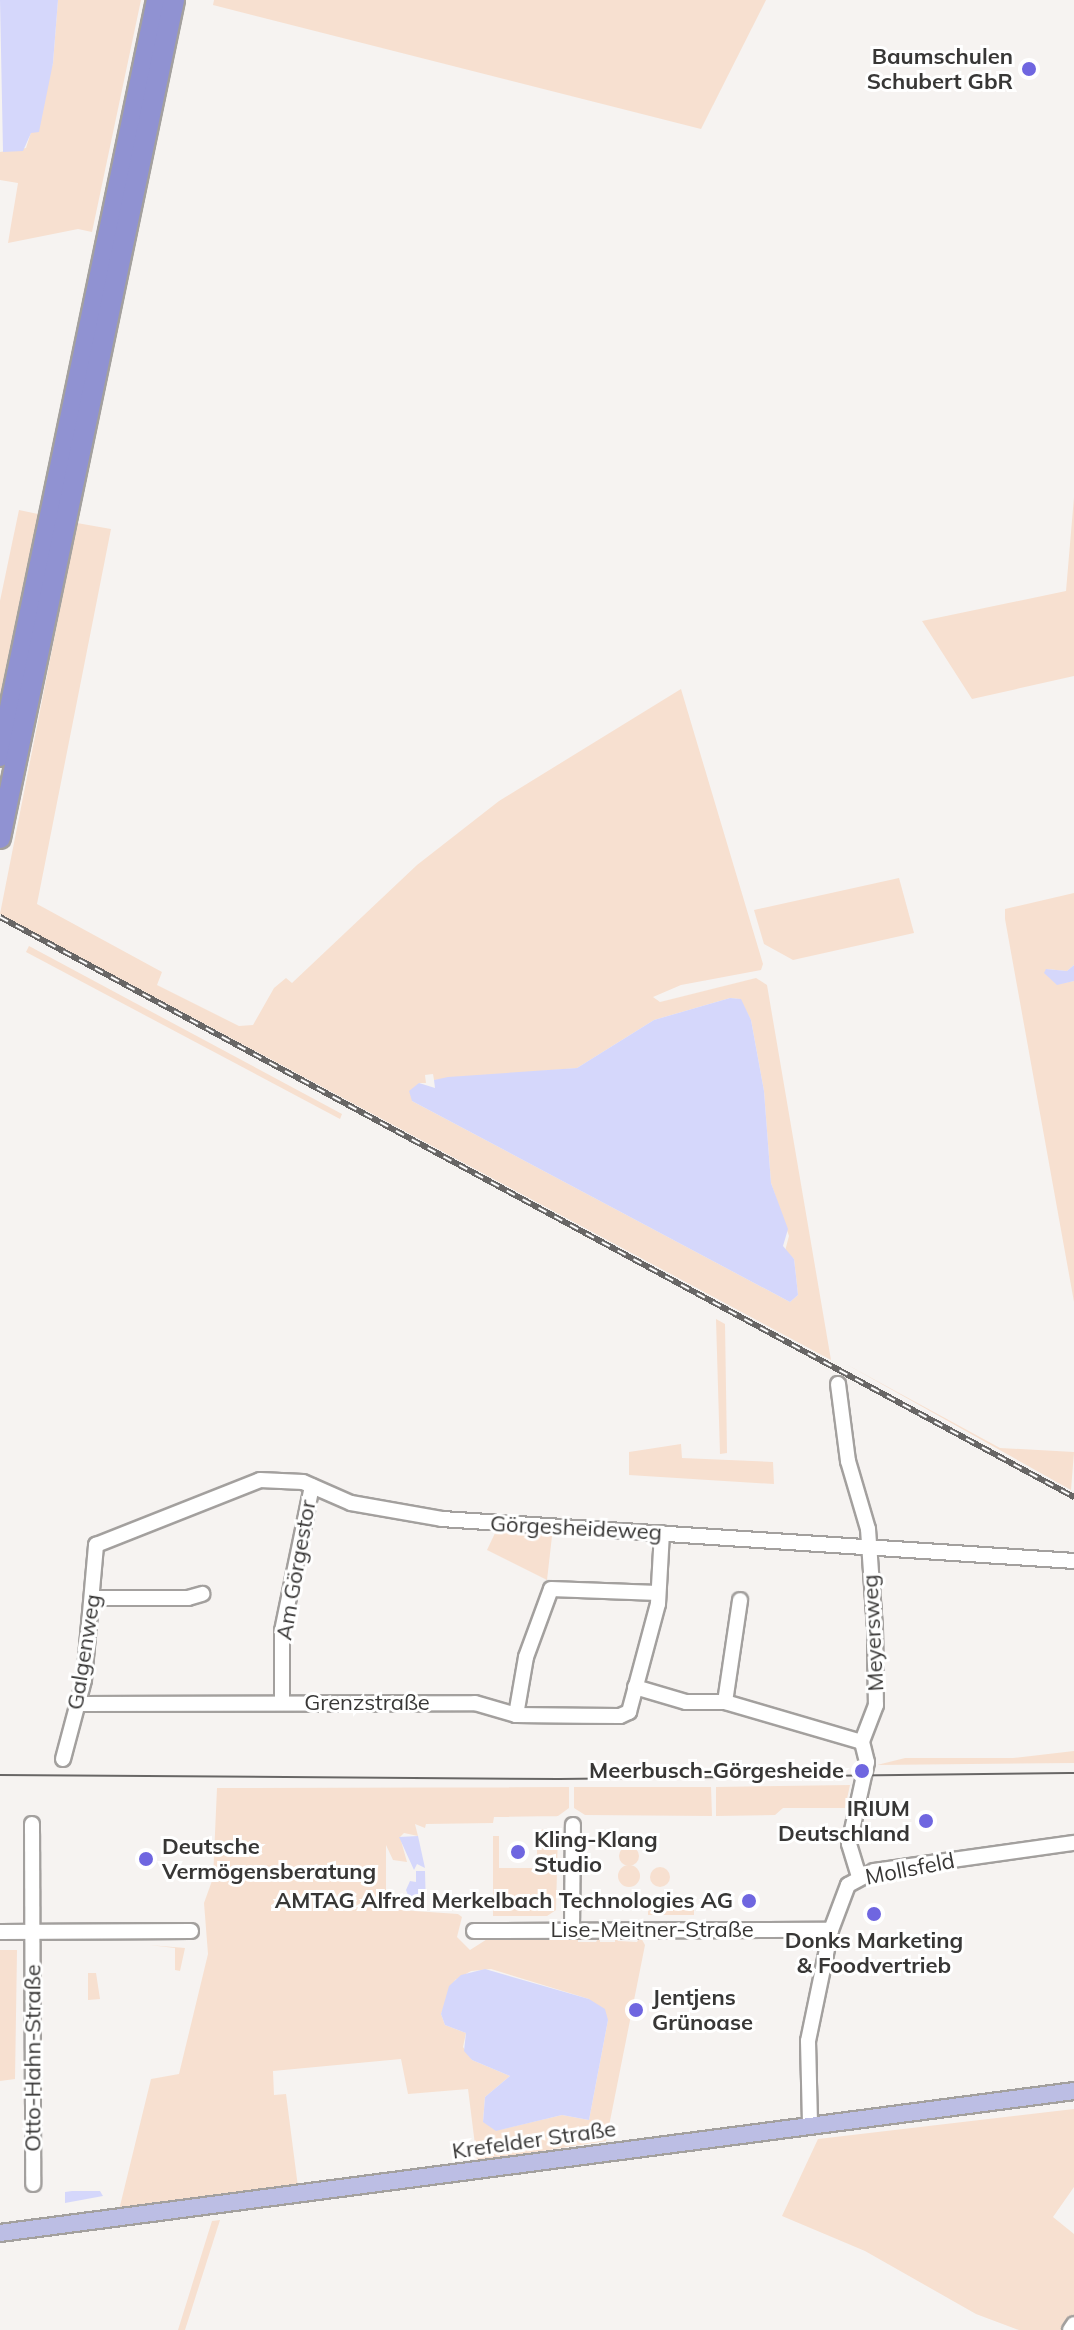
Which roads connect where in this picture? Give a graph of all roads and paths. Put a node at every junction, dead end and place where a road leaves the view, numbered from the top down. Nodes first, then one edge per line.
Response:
1 (157, 0) edge
2 (175, 6) edge
3 (0, 756) edge
4 (0, 838) edge
5 (838, 1384) dead end
6 (312, 1486) junction
7 (662, 1533) junction
8 (96, 1545) joint
9 (869, 1545) junction
10 (1074, 1561) edge
11 (658, 1593) junction
12 (202, 1594) dead end
13 (94, 1598) junction
14 (740, 1600) dead end
15 (635, 1687) junction
16 (725, 1702) junction
17 (282, 1703) junction
18 (78, 1704) junction
19 (516, 1715) junction
20 (862, 1742) junction
21 (63, 1759) dead end
22 (32, 1824) dead end
23 (573, 1825) dead end
24 (1074, 1843) edge
25 (859, 1876) junction
26 (572, 1930) junction
27 (831, 1930) junction
28 (33, 1931) junction
29 (191, 1931) dead end
30 (474, 1931) dead end
31 (0, 1932) edge
32 (1074, 2091) edge
33 (810, 2123) junction
34 (33, 2184) dead end
35 (0, 2233) edge
36 (1074, 2324) edge
37 (1070, 2330) edge

1 - 3 highway
2 - 4 highway
5 - 9 street, Meyersweg
6 - 7 street, Görgesheideweg
6 - 8 street, Görgesheideweg
6 - 17 street, Am Görgestor
7 - 9 street, Görgesheideweg
7 - 11 street
8 - 13 street, Galgenweg
9 - 10 street, Görgesheideweg
9 - 20 street, Meyersweg
11 - 15 street
11 - 19 street
12 - 13 street
13 - 18 street, Galgenweg
14 - 16 street
15 - 16 street
15 - 19 street, Grenzstraße
16 - 20 street
17 - 18 street, Grenzstraße
17 - 19 street, Grenzstraße
18 - 21 street, Galgenweg
20 - 25 street, Meyersweg
22 - 28 street, Otto-Hahn-Straße
23 - 26 street
24 - 25 street, Mollsfeld
25 - 27 street, Mollsfeld
26 - 27 street, Lise-Meitner-Straße
26 - 30 street, Lise-Meitner-Straße
27 - 33 street, Mollsfeld
28 - 29 street, Otto-Hahn-Straße
28 - 31 street, Otto-Hahn-Straße
28 - 34 street, Otto-Hahn-Straße
32 - 33 main road, Krefelder Straße
33 - 35 main road, Krefelder Straße
36 - 37 street

